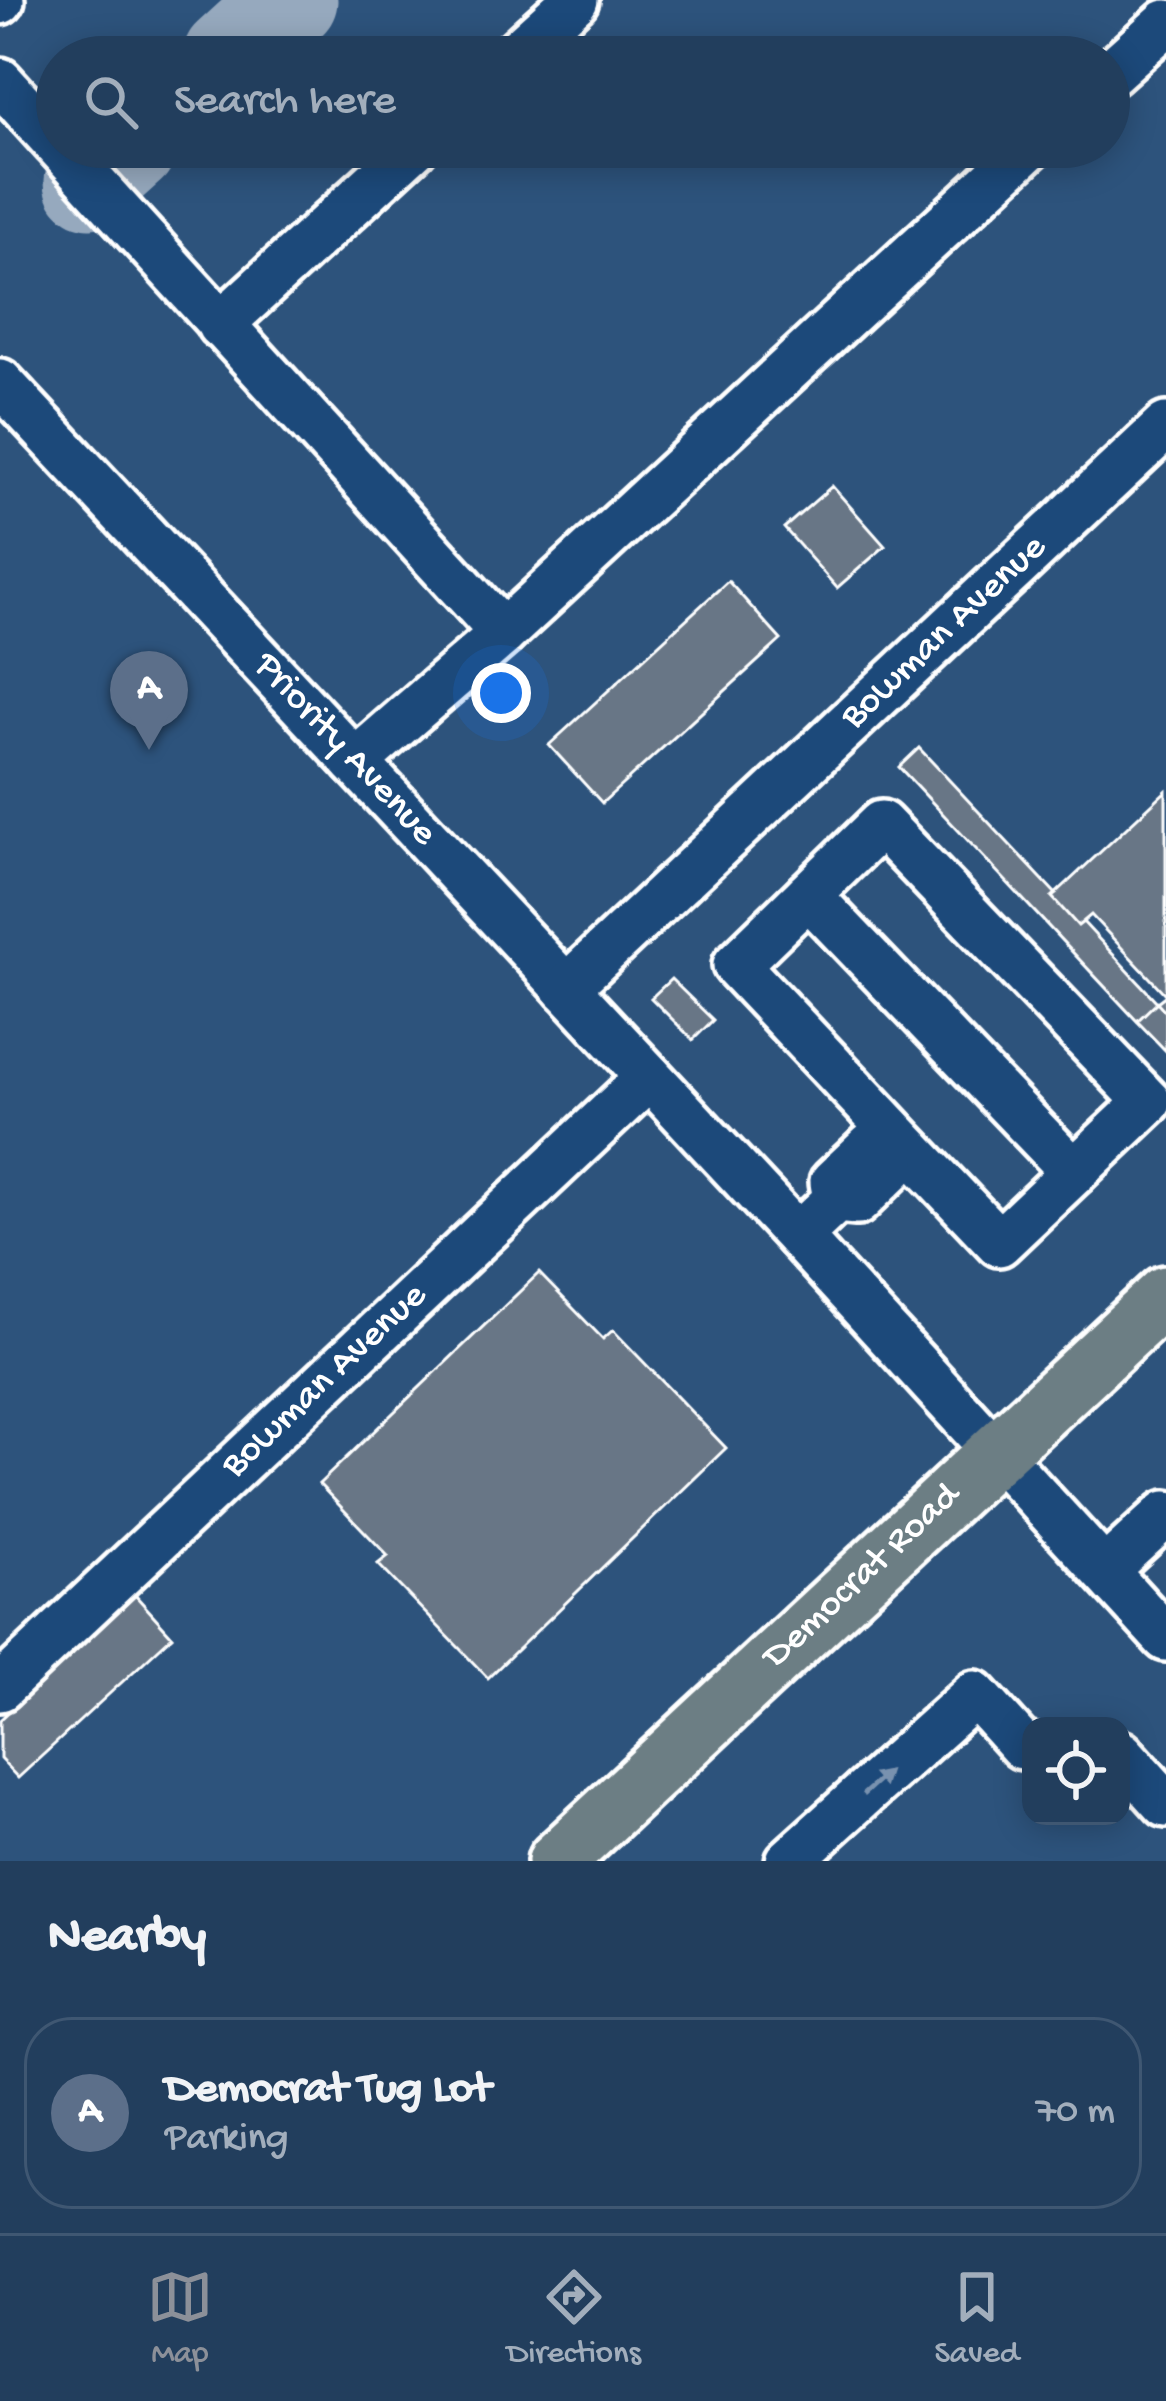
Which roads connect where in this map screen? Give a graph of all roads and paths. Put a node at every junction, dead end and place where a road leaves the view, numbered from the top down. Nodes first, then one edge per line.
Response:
1 (575, 0) edge
2 (1166, 23) edge
3 (535, 36) edge
4 (1130, 55) edge
5 (0, 81) edge
6 (36, 121) edge
7 (78, 168) edge
8 (390, 168) edge
9 (1006, 168) edge
10 (220, 325) junction
11 (0, 382) edge
12 (1166, 426) edge
13 (502, 633) junction
14 (355, 762) junction
15 (808, 895) junction
16 (566, 988) junction
17 (649, 1077) junction
18 (897, 1145) junction
19 (1074, 1172) junction
20 (798, 1236) junction
21 (1166, 1294) edge
22 (997, 1452) junction
23 (1166, 1514) edge
24 (1105, 1570) junction
25 (1166, 1638) edge
26 (0, 1688) edge
27 (1022, 1746) edge
28 (1130, 1764) edge
29 (1166, 1804) edge
30 (557, 1861) edge
31 (789, 1861) edge

1 - 3 street
2 - 4 street
5 - 6 street
7 - 10 street
8 - 10 street
9 - 13 street
10 - 13 street
11 - 14 street, Priority Avenue
12 - 16 street, Bowman Avenue
13 - 14 street
14 - 16 street, Priority Avenue
15 - 18 street
15 - 19 street
15 - 19 street
16 - 17 street, Priority Avenue
17 - 20 street, Priority Avenue
17 - 26 street, Bowman Avenue
18 - 19 street
18 - 20 street
20 - 22 street, Priority Avenue
21 - 22 main road, Democrat Road
22 - 24 street, Priority Avenue
22 - 30 main road, Democrat Road
23 - 24 street
24 - 25 street, Priority Avenue
31 -> 27 street
28 - 29 street

